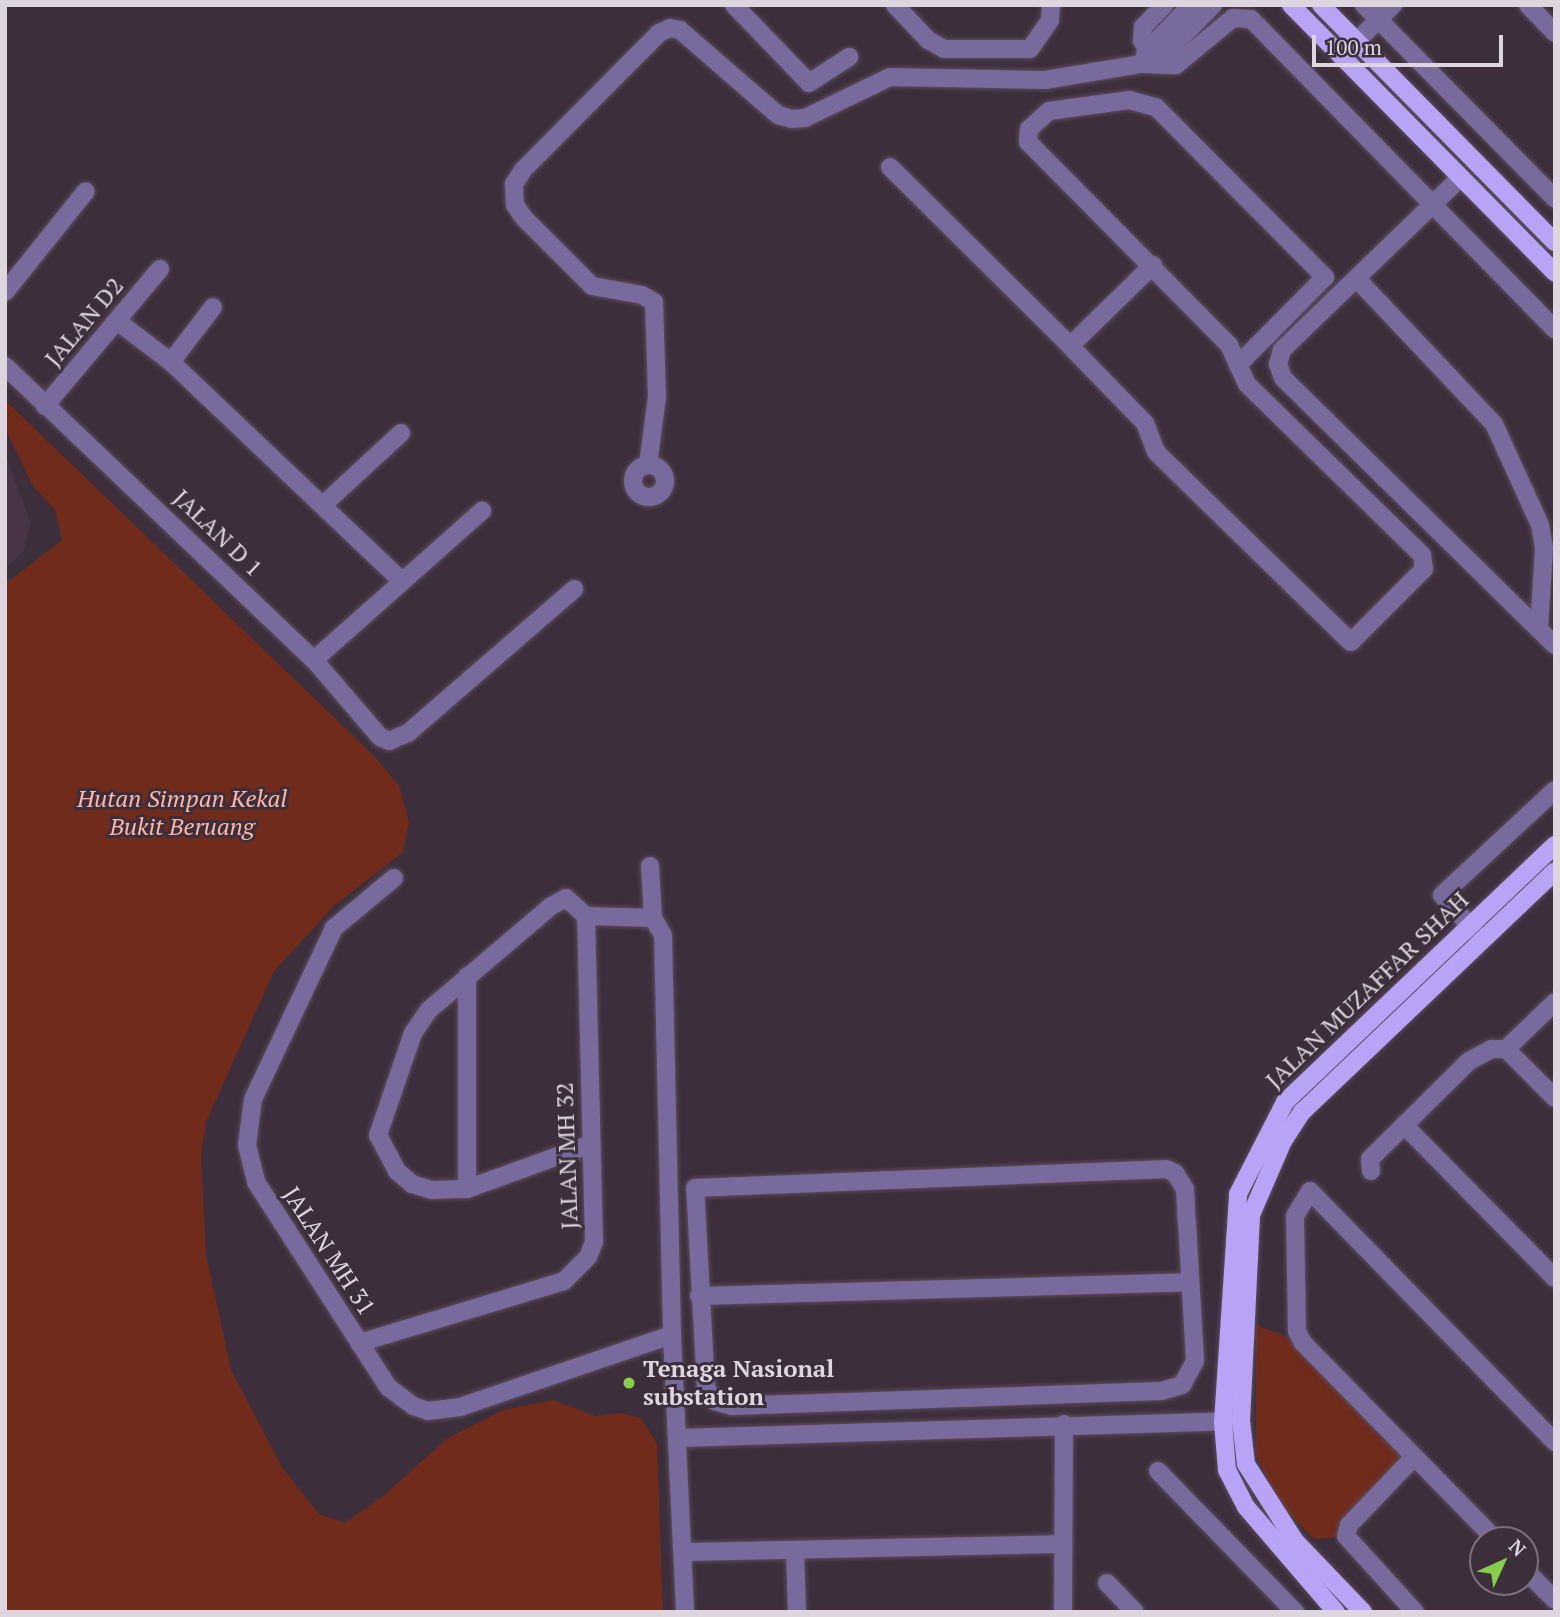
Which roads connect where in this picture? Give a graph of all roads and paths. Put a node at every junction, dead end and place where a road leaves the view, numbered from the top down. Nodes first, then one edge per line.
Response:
1 (734, 5) edge
2 (895, 5) edge
3 (1051, 5) edge
4 (1164, 5) edge
5 (1191, 5) edge
6 (1213, 5) edge
7 (1291, 5) edge
8 (1321, 5) edge
9 (1364, 5) edge
10 (1393, 5) edge
11 (1528, 5) edge
12 (1378, 20) junction
13 (1555, 33) edge
14 (1357, 42) junction
15 (975, 48) junction
16 (994, 48) junction
17 (849, 57) dead end
18 (1341, 57) junction
19 (1148, 59) junction
20 (975, 79) junction
21 (1053, 79) junction
22 (995, 81) junction
23 (1057, 110) junction
24 (890, 166) dead end
25 (1460, 178) junction
26 (86, 191) dead end
27 (1555, 199) edge
28 (1435, 204) junction
29 (1555, 242) edge
30 (1153, 265) junction
31 (160, 270) dead end
32 (1555, 273) edge
33 (1357, 279) junction
34 (5, 292) edge
35 (213, 307) dead end
36 (117, 321) junction
37 (1555, 329) edge
38 (1070, 346) junction
39 (170, 362) junction
40 (1238, 365) junction
41 (5, 366) edge
42 (45, 406) junction
43 (401, 433) dead end
44 (648, 465) dead end
45 (323, 505) junction
46 (482, 511) dead end
47 (402, 582) junction
48 (574, 589) dead end
49 (1539, 629) junction
50 (1555, 645) edge
51 (314, 660) junction
52 (1555, 790) edge
53 (1555, 845) edge
54 (650, 866) dead end
55 (1555, 871) edge
56 (394, 877) dead end
57 (586, 916) junction
58 (653, 918) junction
59 (1468, 924) junction
60 (1481, 939) junction
61 (467, 976) junction
62 (1555, 1002) edge
63 (1506, 1049) junction
64 (1555, 1098) edge
65 (1404, 1125) junction
66 (591, 1144) junction
67 (1371, 1171) dead end
68 (467, 1189) junction
69 (1555, 1278) edge
70 (1190, 1282) junction
71 (699, 1296) junction
72 (672, 1335) junction
73 (359, 1343) junction
74 (1099, 1393) junction
75 (1079, 1394) junction
76 (1232, 1422) junction
77 (1072, 1424) junction
78 (1100, 1424) junction
79 (679, 1438) junction
80 (1555, 1441) edge
81 (1414, 1457) junction
82 (1158, 1471) dead end
83 (1482, 1526) edge
84 (1063, 1544) junction
85 (795, 1551) junction
86 (684, 1552) junction
87 (1107, 1583) dead end
88 (1539, 1584) edge
89 (1555, 1600) edge
90 (685, 1612) edge
91 (797, 1612) edge
92 (1063, 1612) edge
93 (1135, 1612) edge
94 (1295, 1612) edge
95 (1336, 1612) edge
96 (1363, 1612) edge
97 (1415, 1612) edge

1 - 17 street
2 - 15 street
3 - 16 street
4 - 19 street
5 - 19 street
6 - 19 street
7 - 18 main road
8 - 14 main road
9 - 12 street
10 - 12 street
11 - 13 street
12 - 14 street
12 - 27 street
14 - 18 street
14 - 29 main road
15 - 16 street
15 - 20 street
16 - 22 street
18 - 25 main road
19 - 21 street
19 - 28 street
20 - 22 street
20 - 44 street
21 - 22 street
21 - 23 street
23 - 30 street
23 - 40 street
24 - 38 street
25 - 28 street
25 - 32 main road
26 - 34 street
28 - 33 street
28 - 37 street
30 - 38 street
30 - 40 street
31 - 36 street, JALAN D2
33 - 49 street
33 - 49 street
35 - 39 street
36 - 39 street
36 - 42 street, JALAN D2
38 - 40 street
39 - 45 street
41 - 42 street, JALAN D 1
42 - 51 street, JALAN D 1
43 - 45 street
45 - 47 street
46 - 47 street
47 - 51 street
48 - 51 street, JALAN D 1
49 - 50 street
52 - 59 street
53 - 59 main road, JALAN MUZAFFAR SHAH
54 - 58 street
55 - 60 main road, JALAN MUZAFFAR SHAH
56 - 73 street, JALAN MH 31
57 - 58 street
57 - 61 street
57 - 66 street, JALAN MH 32
58 - 72 street
59 - 60 street
59 - 76 main road, JALAN MUZAFFAR SHAH
60 - 76 main road, JALAN MUZAFFAR SHAH
61 - 68 street
61 - 68 street
62 - 63 street
63 - 64 street
63 - 65 street
65 - 67 street
65 - 69 street
66 - 68 street
66 - 73 street, JALAN MH 32
70 - 71 street
70 - 71 street
70 - 74 street
71 - 75 street
72 - 73 street, JALAN MH 31
72 - 79 street
74 - 75 street
74 - 78 street
75 - 77 street
76 - 78 street
76 - 95 main road, JALAN MUZAFFAR SHAH
76 - 96 main road, JALAN MUZAFFAR SHAH
77 - 78 street
77 - 79 street
77 - 84 street
79 - 86 street
80 - 81 street
81 - 83 street
81 - 97 street
82 - 94 street
84 - 85 street
84 - 92 street
85 - 86 street
85 - 91 street
86 - 90 street
87 - 93 street
88 - 89 street

